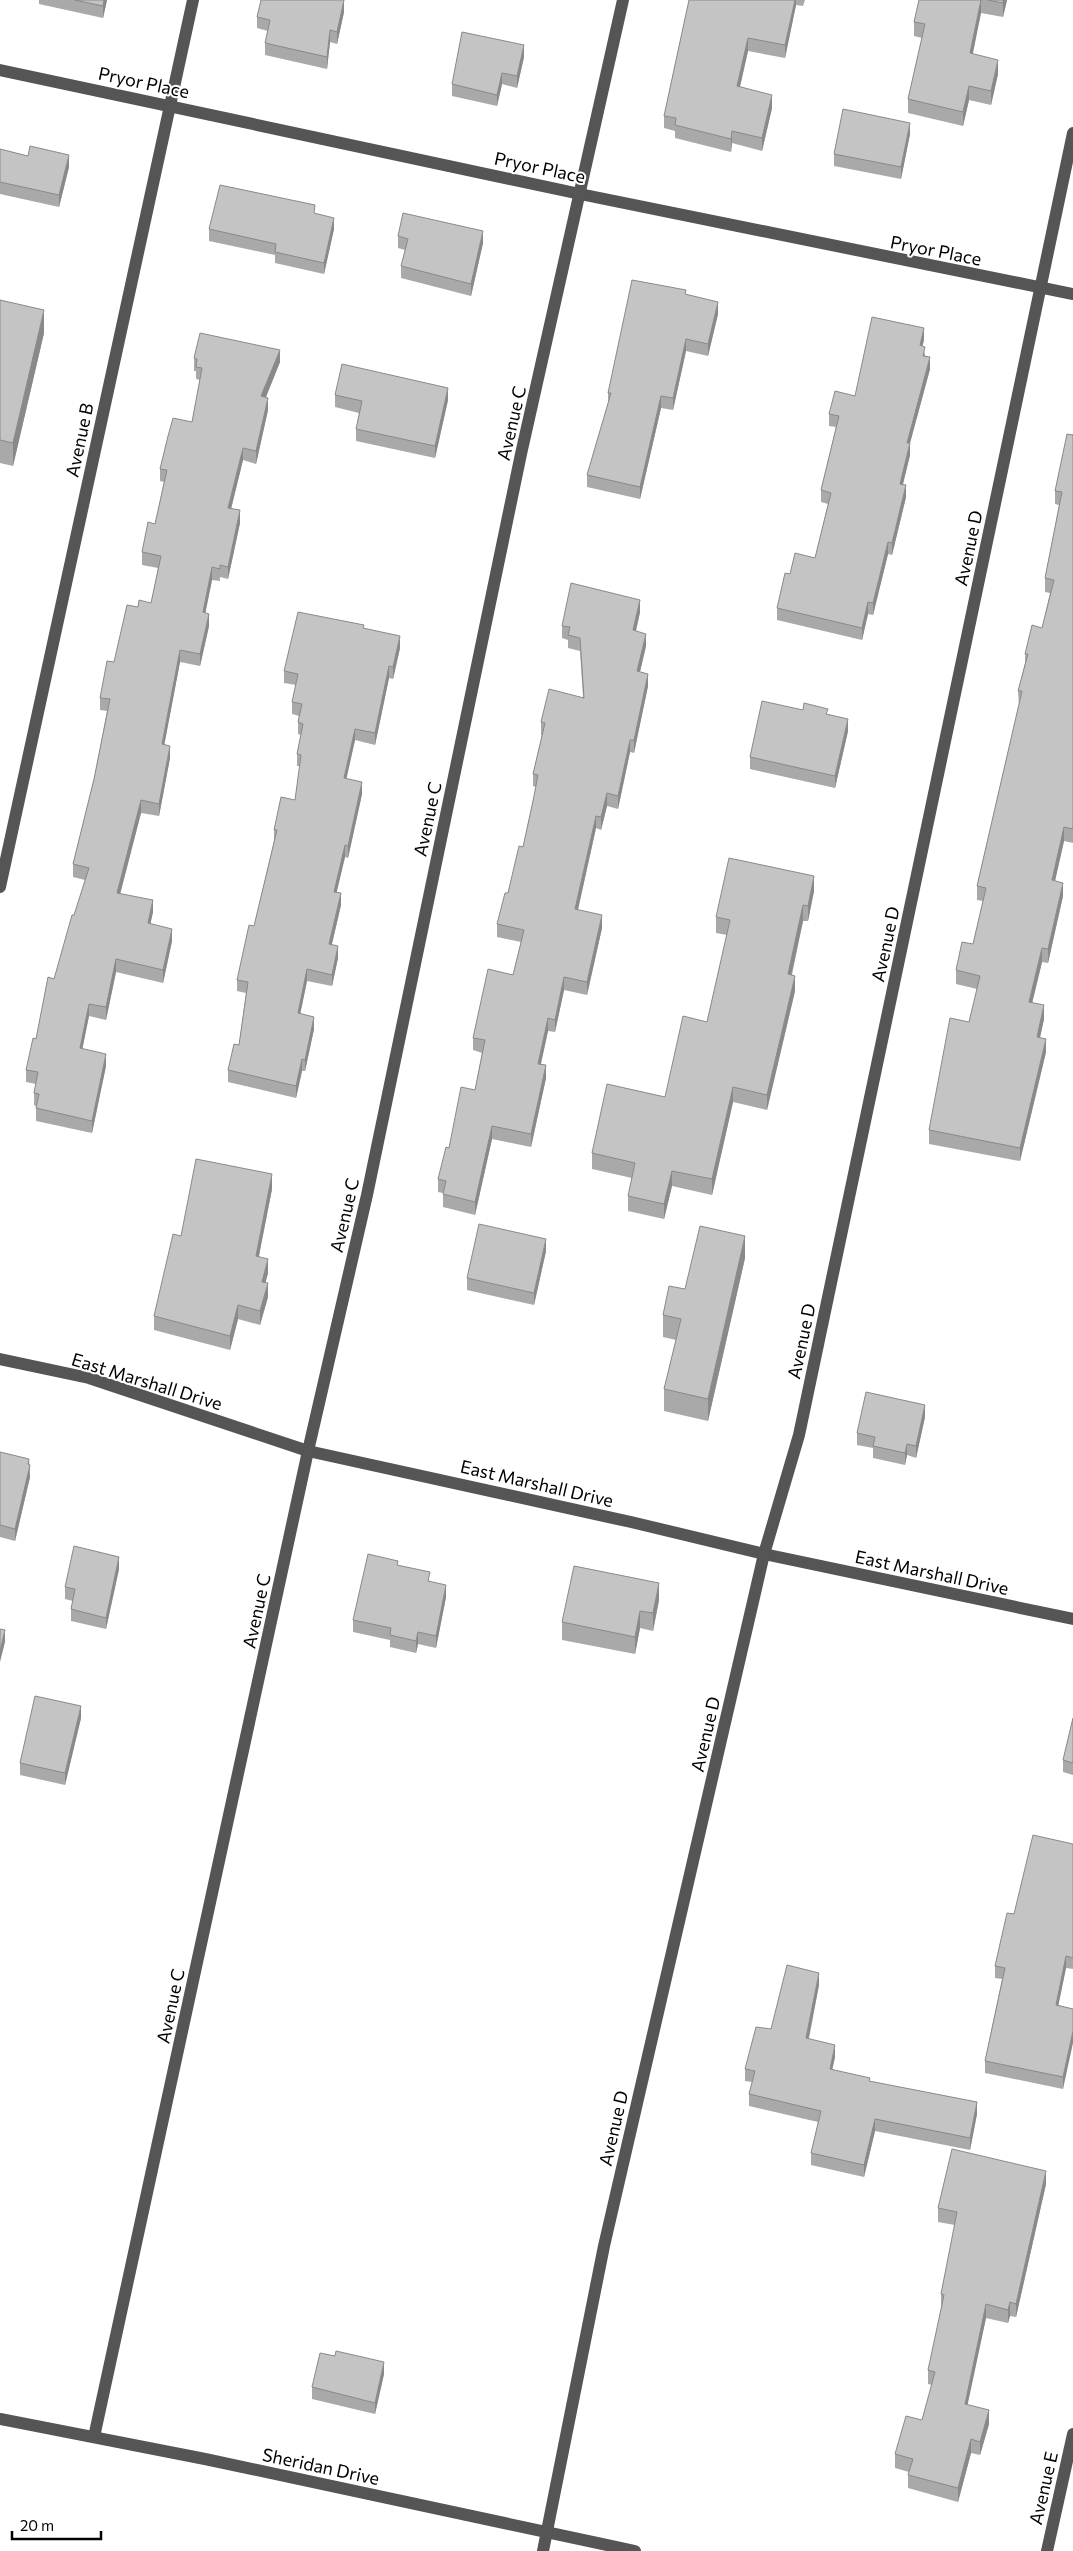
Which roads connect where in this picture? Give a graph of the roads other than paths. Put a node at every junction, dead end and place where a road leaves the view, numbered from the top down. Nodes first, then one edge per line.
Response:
1 (192, 0) edge
2 (623, 0) edge
3 (0, 70) edge
4 (170, 105) junction
5 (1073, 133) edge
6 (580, 194) junction
7 (1040, 287) junction
8 (1073, 294) edge
9 (0, 887) edge
10 (0, 1359) edge
11 (308, 1450) junction
12 (764, 1554) junction
13 (1073, 1619) edge
14 (0, 2419) edge
15 (1073, 2434) edge
16 (94, 2437) junction
17 (547, 2532) junction
18 (542, 2551) edge
19 (635, 2551) edge
20 (1047, 2551) edge

1 - 4 street, Avenue B
2 - 6 street, Avenue C
3 - 4 street, Pryor Place
4 - 6 street, Pryor Place
4 - 9 street, Avenue B
5 - 7 street, Avenue D
6 - 7 street, Pryor Place
6 - 11 street, Avenue C
7 - 8 street, Pryor Place
7 - 12 street, Avenue D
10 - 11 street, East Marshall Drive
11 - 12 street, East Marshall Drive
11 - 16 street, Avenue C
12 - 13 street, East Marshall Drive
12 - 17 street, Avenue D
14 - 16 street, Sheridan Drive
15 - 20 street, Avenue E
16 - 17 street, Sheridan Drive
17 - 18 street, Avenue D
17 - 19 street, Sheridan Drive

